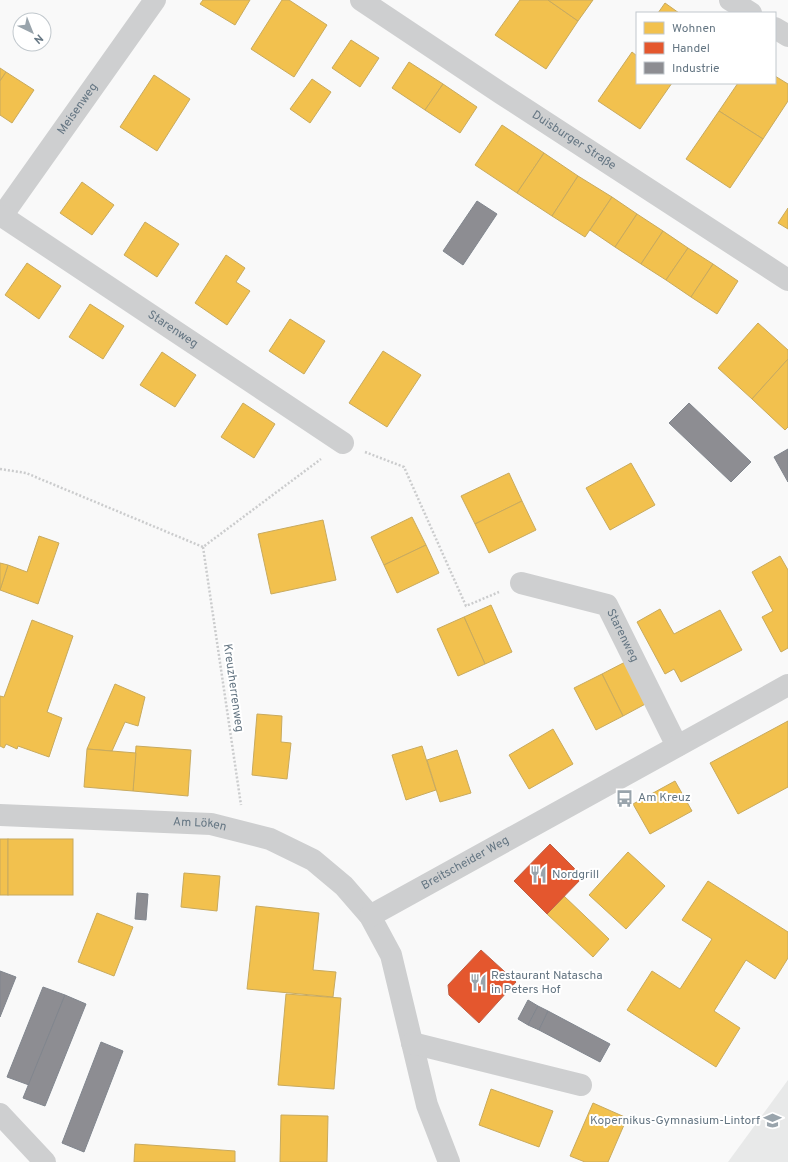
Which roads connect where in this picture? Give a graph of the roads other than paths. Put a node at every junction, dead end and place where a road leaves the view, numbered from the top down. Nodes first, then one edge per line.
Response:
1 (155, 0) edge
2 (361, 0) edge
3 (730, 0) edge
4 (749, 12) edge
5 (776, 29) edge
6 (788, 36) edge
7 (1, 215) edge
8 (788, 280) edge
9 (343, 443) road end
10 (521, 583) road end
11 (788, 685) edge
12 (677, 746) junction
13 (0, 815) edge
14 (370, 916) junction
15 (412, 1043) junction
16 (581, 1085) dead end
17 (0, 1114) edge
18 (45, 1162) edge
19 (449, 1162) edge

1 - 7 street, Meisenweg
2 - 8 street, Duisburger Straße
3 - 4 street
5 - 6 street
7 - 9 street, Starenweg
10 - 12 street, Starenweg
11 - 12 street, Breitscheider Weg
12 - 14 street, Breitscheider Weg
13 - 14 street, Am Löken
14 - 15 street
15 - 16 street
15 - 19 street
17 - 18 street

